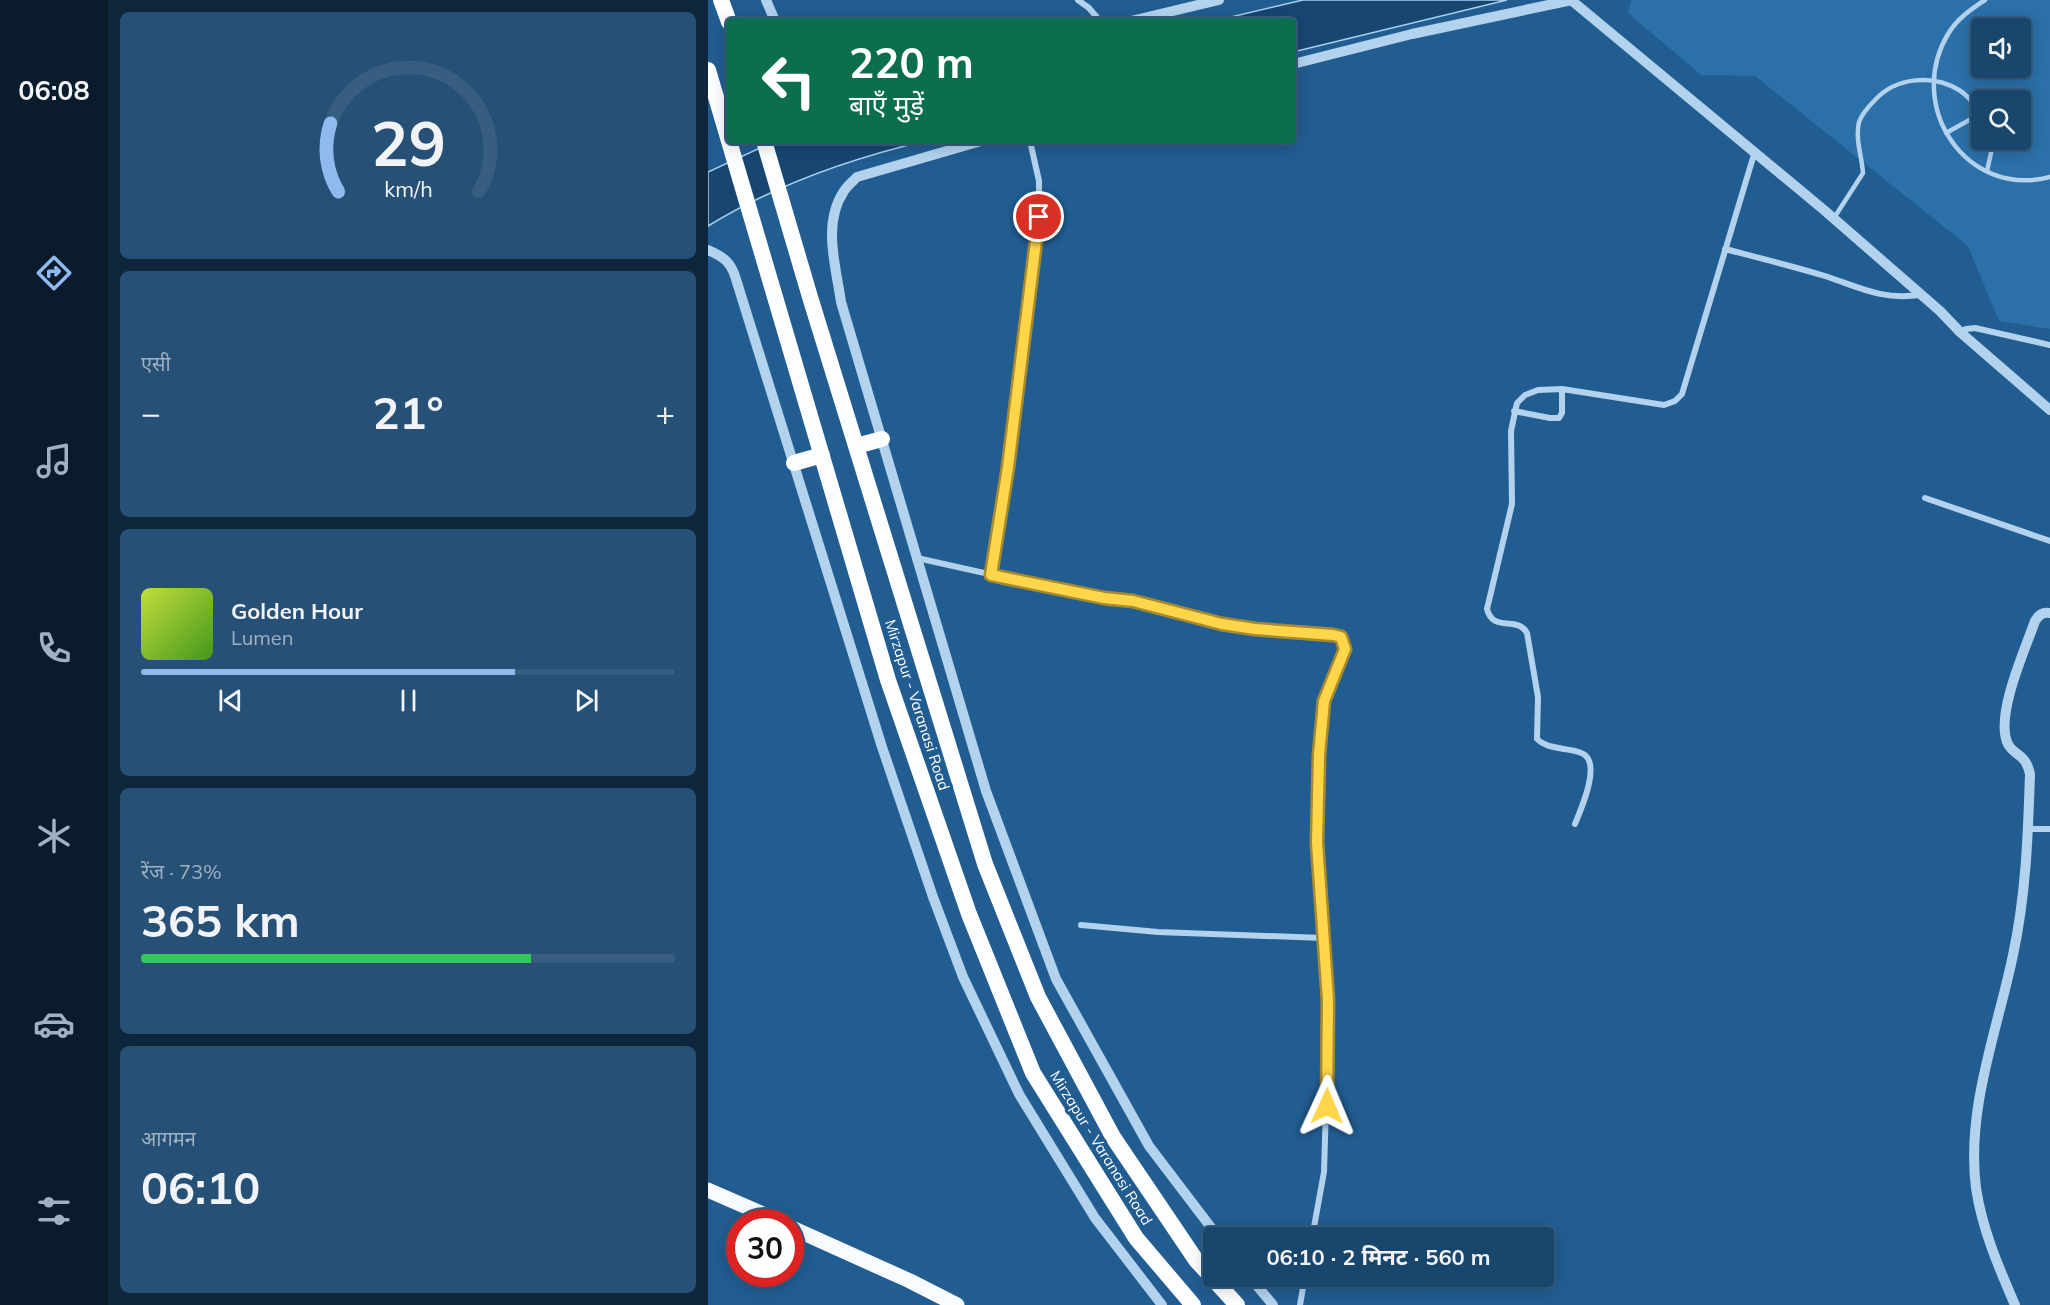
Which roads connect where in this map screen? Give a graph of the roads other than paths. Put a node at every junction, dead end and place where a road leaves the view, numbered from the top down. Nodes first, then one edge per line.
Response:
1 (721, 0) edge
2 (766, 0) edge
3 (1078, 0) edge
4 (1219, 0) edge
5 (1572, 0) edge
6 (1985, 0) edge
7 (728, 18) edge
8 (774, 18) edge
9 (1097, 18) edge
10 (1144, 18) edge
11 (1296, 63) edge
12 (708, 70) edge
13 (1933, 80) junction
14 (1971, 100) edge
15 (1971, 119) edge
16 (726, 131) edge
17 (1946, 133) junction
18 (730, 144) edge
19 (765, 144) edge
20 (971, 144) edge
21 (1031, 144) edge
22 (1991, 150) edge
23 (1755, 152) junction
24 (1987, 171) junction
25 (2050, 177) edge
26 (1834, 218) junction
27 (1725, 249) junction
28 (708, 250) edge
29 (1921, 295) junction
30 (1960, 332) junction
31 (2050, 345) edge
32 (1562, 389) junction
33 (2050, 410) edge
34 (1514, 411) junction
35 (882, 439) junction
36 (856, 446) junction
37 (822, 455) junction
38 (794, 463) junction
39 (1925, 498) dead end
40 (2050, 541) edge
41 (917, 558) junction
42 (991, 575) junction
43 (2050, 614) edge
44 (1575, 824) dead end
45 (2028, 829) junction
46 (2050, 829) edge
47 (1081, 925) dead end
48 (1323, 938) junction
49 (708, 1190) edge
50 (751, 1209) edge
51 (1211, 1227) edge
52 (1314, 1227) edge
53 (804, 1233) edge
54 (1259, 1287) edge
55 (1303, 1287) edge
56 (957, 1305) edge
57 (1162, 1305) edge
58 (1193, 1305) edge
59 (1237, 1305) edge
60 (1273, 1305) edge
61 (1300, 1305) edge
62 (2015, 1305) edge

1 - 7 highway
2 - 8 street
3 - 9 street
4 - 10 street
5 - 11 street
5 - 23 street
6 - 13 lane
12 - 16 highway, Mirzapur - Varanasi Road
13 - 14 lane
13 - 17 lane
13 - 26 lane
15 - 17 lane
17 - 24 lane
18 - 37 highway, Mirzapur - Varanasi Road
19 - 36 highway, Mirzapur - Varanasi Road
20 - 35 street
21 - 42 street
22 - 24 lane
23 - 26 street
23 - 27 street
24 - 25 lane
26 - 29 street
27 - 29 street
27 - 32 street
28 - 38 street
29 - 30 street
30 - 31 street
30 - 33 street
32 - 34 street
32 - 34 street
34 - 44 street
35 - 36 highway
35 - 41 street
36 - 59 highway, Mirzapur - Varanasi Road
37 - 38 highway
37 - 58 highway, Mirzapur - Varanasi Road
38 - 57 street
39 - 40 street
41 - 42 street
41 - 51 street
42 - 48 street
43 - 45 street
45 - 46 street
45 - 62 street
47 - 48 street
48 - 52 street
49 - 50 main road
53 - 56 main road
54 - 60 street
55 - 61 street

